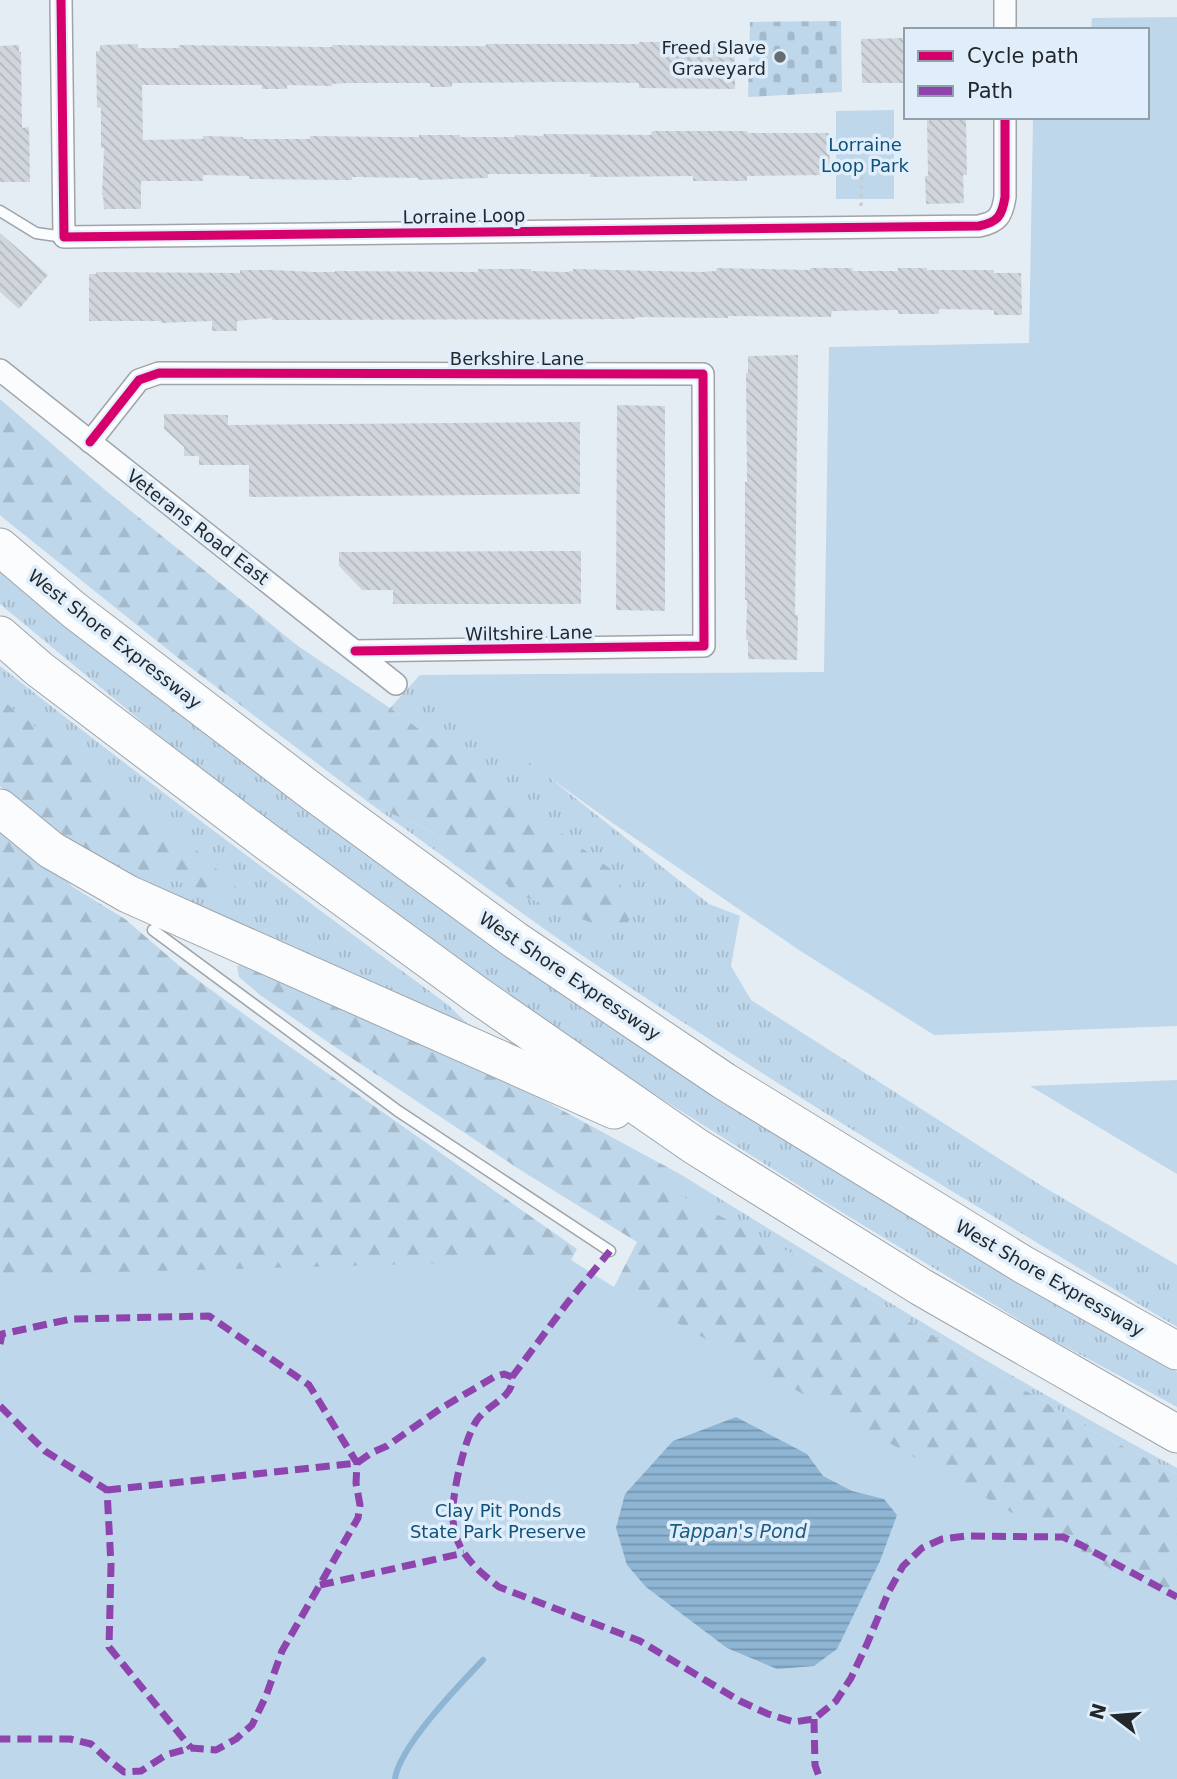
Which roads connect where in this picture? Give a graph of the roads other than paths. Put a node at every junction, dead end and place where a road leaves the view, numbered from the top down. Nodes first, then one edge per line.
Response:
1 (61, 0) edge
2 (1005, 0) edge
3 (1005, 28) edge
4 (1005, 119) edge
5 (0, 211) edge
6 (64, 237) junction
7 (0, 370) edge
8 (90, 442) junction
9 (0, 547) edge
10 (0, 635) edge
11 (704, 646) joint
12 (355, 651) junction
13 (396, 684) dead end
14 (0, 808) edge
15 (153, 930) dead end
16 (695, 1146) junction
17 (610, 1251) dead end
18 (1177, 1351) edge
19 (1177, 1434) edge

1 - 6 street
2 - 3 street
4 - 6 street, Lorraine Loop
5 - 6 lane
7 - 8 street, Veterans Road East
8 - 11 street, Berkshire Lane
8 - 12 street, Veterans Road East
9 - 18 highway, West Shore Expressway
10 - 16 highway
11 - 12 street, Wiltshire Lane
12 - 13 street, Veterans Road East
14 - 16 highway
15 - 17 lane
16 - 19 highway

